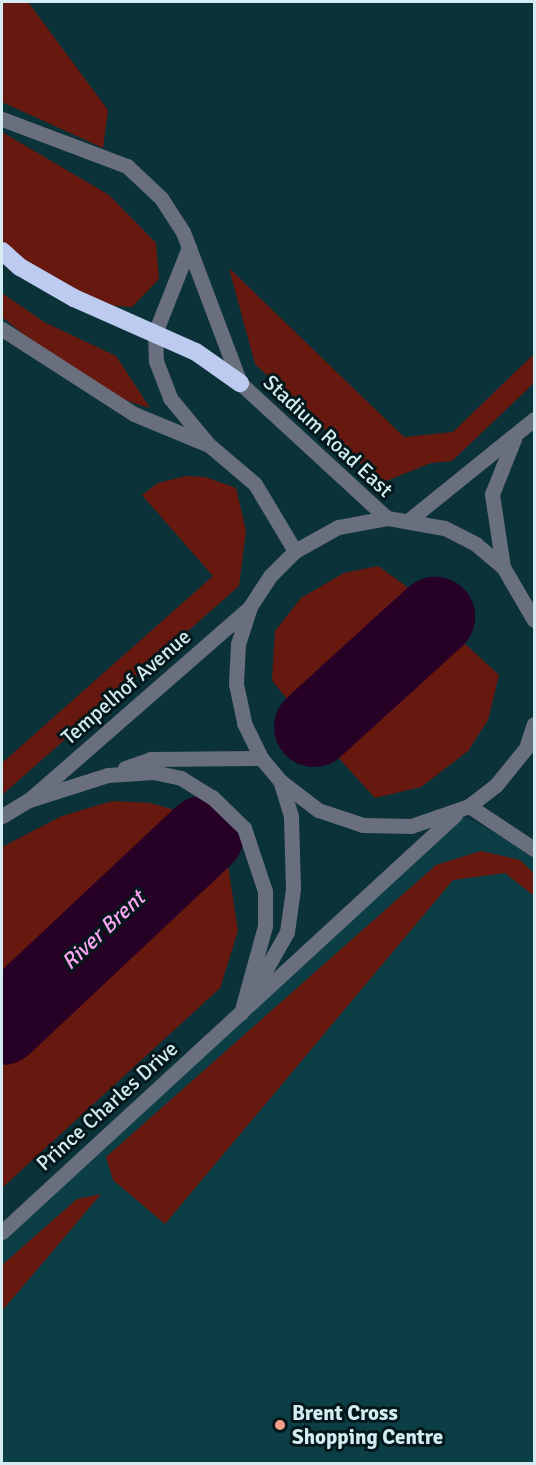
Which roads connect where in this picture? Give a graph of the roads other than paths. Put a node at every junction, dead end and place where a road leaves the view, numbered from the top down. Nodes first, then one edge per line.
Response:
1 (2, 119) edge
2 (189, 248) junction
3 (2, 251) edge
4 (2, 329) edge
5 (155, 333) junction
6 (240, 383) junction
7 (534, 418) edge
8 (516, 436) junction
9 (209, 445) junction
10 (387, 519) junction
11 (409, 520) junction
12 (295, 551) junction
13 (503, 567) junction
14 (250, 607) junction
15 (534, 615) edge
16 (534, 724) edge
17 (261, 758) junction
18 (108, 775) junction
19 (280, 781) junction
20 (29, 800) junction
21 (463, 809) junction
22 (2, 816) edge
23 (534, 849) edge
24 (241, 1013) junction
25 (2, 1232) edge

1 - 2 street
2 - 5 street
2 - 6 street
3 - 5 highway
4 - 9 street
5 - 6 highway
5 - 9 street
6 - 10 street, Stadium Road East
7 - 8 street
8 - 11 street
8 - 13 street
9 - 12 street
10 - 11 street
10 - 12 street
11 - 13 street
12 - 14 street
13 - 15 street
14 - 17 street
14 - 20 street, Tempelhof Avenue
16 - 21 street, Prince Charles Drive
17 - 18 street, Tempelhof Avenue
17 - 19 street
18 - 20 street, Tempelhof Avenue
18 - 24 street, Tempelhof Avenue
19 - 21 street
19 - 24 street, Prince Charles Drive
20 - 22 street, Tempelhof Avenue
21 - 23 street
21 - 24 street, Prince Charles Drive
24 - 25 street, Prince Charles Drive

